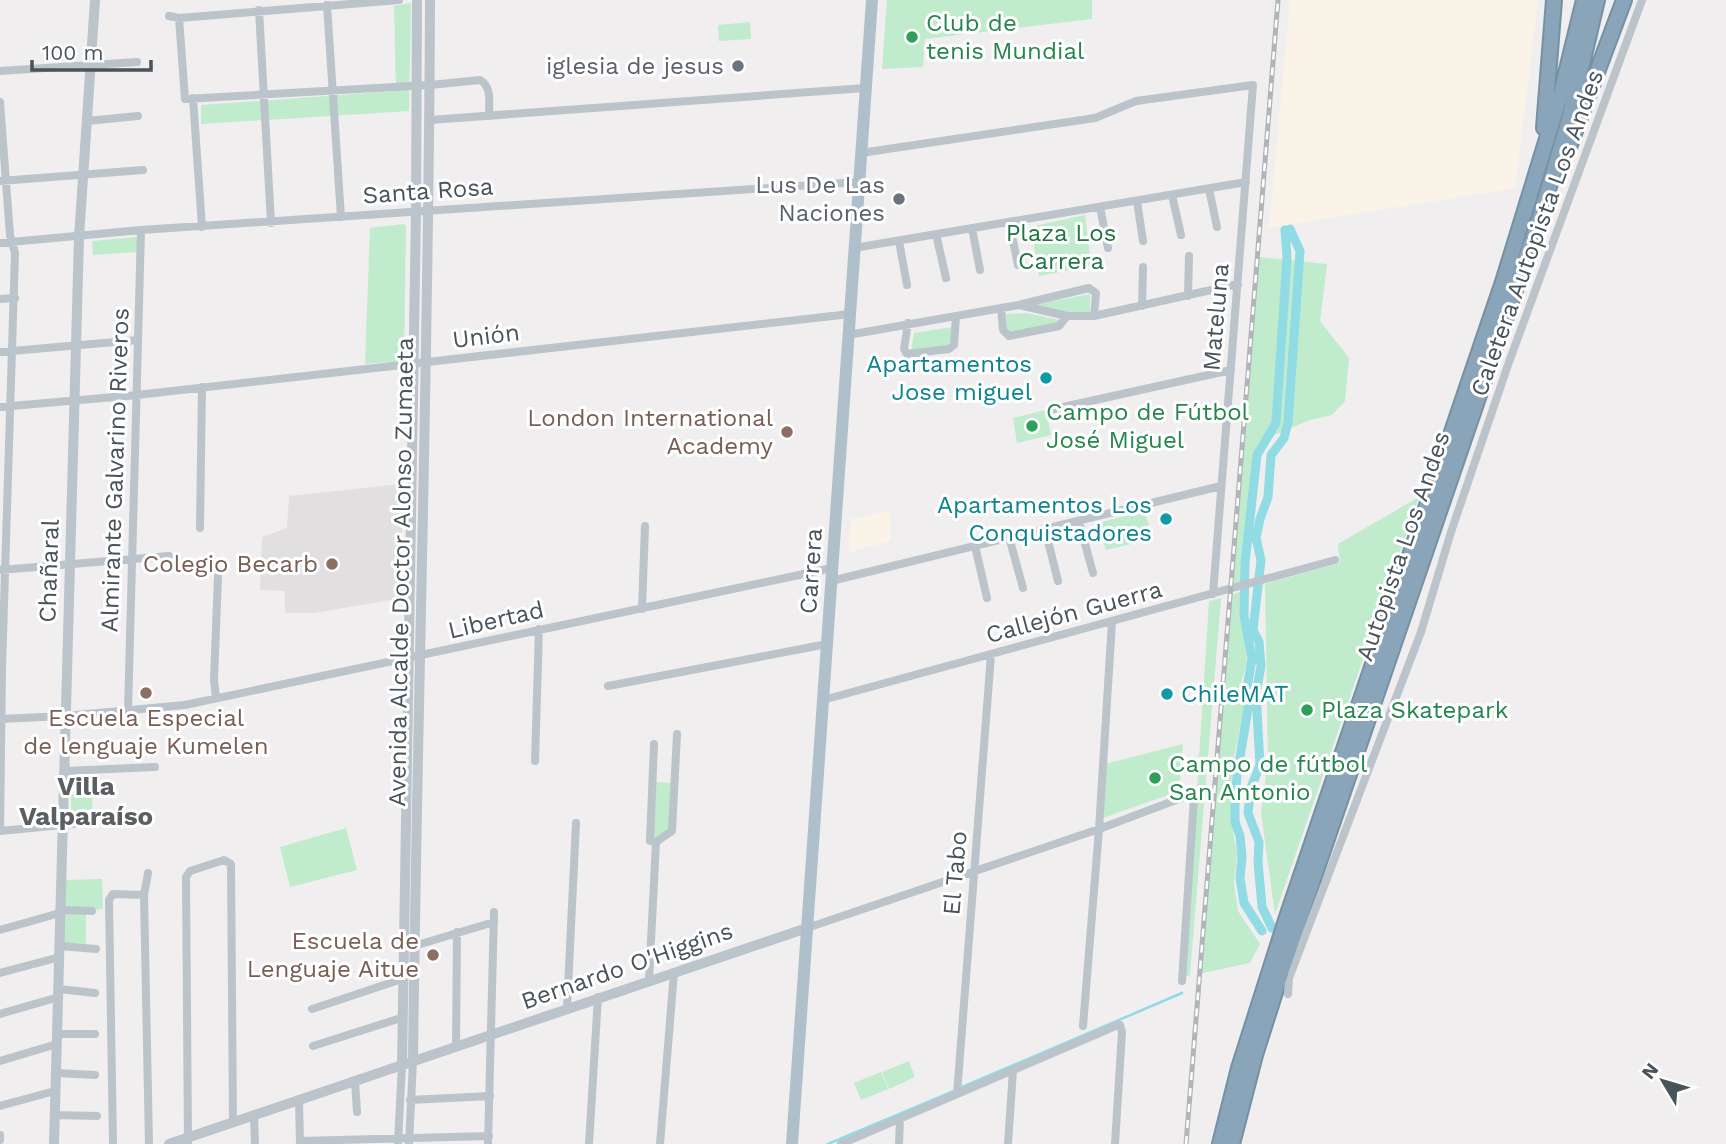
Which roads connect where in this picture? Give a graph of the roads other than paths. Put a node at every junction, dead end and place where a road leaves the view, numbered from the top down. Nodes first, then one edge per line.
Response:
1 (95, 0) edge
2 (399, 0) edge
3 (417, 0) edge
4 (430, 0) edge
5 (872, 0) edge
6 (1554, 0) edge
7 (1584, 0) edge
8 (1597, 0) edge
9 (1624, 0) edge
10 (1642, 0) edge
11 (327, 5) junction
12 (259, 10) junction
13 (169, 16) dead end
14 (179, 18) junction
15 (137, 62) dead end
16 (91, 66) junction
17 (0, 71) edge
18 (430, 85) junction
19 (415, 86) junction
20 (865, 88) junction
21 (332, 90) junction
22 (264, 94) junction
23 (189, 99) junction
24 (0, 102) edge
25 (138, 116) dead end
26 (489, 116) junction
27 (430, 120) junction
28 (87, 121) junction
29 (1, 124) edge
30 (861, 153) junction
31 (1540, 164) junction
32 (143, 170) dead end
33 (84, 174) junction
34 (2, 181) edge
35 (859, 182) junction
36 (1246, 182) junction
37 (1209, 189) junction
38 (1172, 195) junction
39 (1137, 201) junction
40 (1100, 207) junction
41 (430, 210) junction
42 (416, 211) junction
43 (341, 217) junction
44 (1540, 217) junction
45 (1009, 222) junction
46 (271, 223) junction
47 (202, 227) junction
48 (1216, 227) dead end
49 (972, 228) junction
50 (141, 230) junction
51 (936, 234) junction
52 (1181, 235) dead end
53 (79, 237) junction
54 (899, 240) junction
55 (1143, 240) dead end
56 (12, 242) junction
57 (0, 243) edge
58 (854, 248) junction
59 (1108, 248) dead end
60 (1189, 256) dead end
61 (1018, 265) dead end
62 (1143, 267) dead end
63 (980, 271) dead end
64 (946, 278) dead end
65 (1238, 284) junction
66 (907, 285) dead end
67 (1188, 296) junction
68 (15, 298) junction
69 (0, 299) edge
70 (1019, 305) junction
71 (1142, 306) junction
72 (1002, 308) junction
73 (850, 314) junction
74 (956, 316) junction
75 (1067, 316) junction
76 (1094, 316) junction
77 (908, 323) junction
78 (848, 335) junction
79 (138, 340) junction
80 (77, 344) junction
81 (12, 351) junction
82 (0, 352) edge
83 (427, 362) junction
84 (413, 363) junction
85 (1231, 370) junction
86 (202, 387) junction
87 (136, 394) junction
88 (75, 401) junction
89 (11, 406) junction
90 (0, 407) edge
91 (1054, 410) dead end
92 (10, 460) junction
93 (0, 461) edge
94 (1221, 486) junction
95 (4, 515) edge
96 (1079, 522) junction
97 (645, 526) dead end
98 (200, 527) dead end
99 (1045, 529) junction
100 (1009, 537) junction
101 (975, 546) junction
102 (169, 556) dead end
103 (132, 560) junction
104 (1335, 560) dead end
105 (70, 564) junction
106 (3, 570) edge
107 (1093, 573) dead end
108 (832, 575) junction
109 (218, 576) dead end
110 (1058, 581) dead end
111 (1023, 588) dead end
112 (1213, 594) junction
113 (987, 598) dead end
114 (642, 609) junction
115 (2, 619) edge
116 (1112, 621) junction
117 (539, 629) junction
118 (827, 644) junction
119 (991, 655) junction
120 (414, 658) junction
121 (1, 669) edge
122 (608, 686) dead end
123 (216, 698) junction
124 (823, 700) junction
125 (128, 711) junction
126 (65, 716) junction
127 (1, 719) edge
128 (677, 734) dead end
129 (654, 744) dead end
130 (535, 761) dead end
131 (155, 768) dead end
132 (65, 771) junction
133 (148, 814) dead end
134 (576, 823) dead end
135 (64, 825) junction
136 (1100, 829) junction
137 (0, 831) edge
138 (656, 842) junction
139 (975, 870) junction
140 (148, 873) dead end
141 (144, 895) junction
142 (60, 911) junction
143 (92, 911) dead end
144 (494, 912) dead end
145 (494, 922) junction
146 (807, 928) junction
147 (0, 930) edge
148 (457, 932) junction
149 (414, 946) junction
150 (96, 949) dead end
151 (60, 952) junction
152 (0, 972) edge
153 (674, 972) junction
154 (402, 979) junction
155 (649, 980) junction
156 (1182, 981) dead end
157 (59, 993) junction
158 (95, 993) dead end
159 (1288, 994) dead end
160 (598, 997) junction
161 (567, 1008) junction
162 (312, 1009) dead end
163 (0, 1014) edge
164 (401, 1018) junction
165 (1083, 1026) dead end
166 (95, 1034) dead end
167 (492, 1035) junction
168 (57, 1039) junction
169 (313, 1046) dead end
170 (456, 1047) junction
171 (0, 1061) edge
172 (413, 1061) junction
173 (402, 1065) junction
174 (1013, 1070) junction
175 (56, 1073) junction
176 (95, 1075) dead end
177 (355, 1081) junction
178 (55, 1091) junction
179 (957, 1094) junction
180 (490, 1096) junction
181 (299, 1100) junction
182 (410, 1100) junction
183 (0, 1107) edge
184 (357, 1112) dead end
185 (55, 1115) junction
186 (97, 1116) dead end
187 (254, 1116) junction
188 (900, 1119) junction
189 (233, 1123) junction
190 (488, 1140) edge
191 (188, 1141) edge
192 (398, 1141) edge
193 (409, 1141) edge
194 (300, 1143) edge
195 (54, 1144) edge
196 (113, 1144) edge
197 (149, 1144) edge
198 (169, 1144) edge
199 (256, 1144) edge
200 (589, 1144) edge
201 (660, 1144) edge
202 (792, 1144) edge
203 (841, 1144) edge
204 (899, 1144) edge
205 (1008, 1144) edge
206 (1115, 1144) edge
207 (1220, 1144) edge
208 (1232, 1144) edge

1 - 16 street, Chañaral
2 - 11 street
3 - 19 street, Avenida Alcalde Doctor Alonso Zumaeta
4 - 18 street, Avenida Alcalde Doctor Alonso Zumaeta
5 - 20 main road, Carrera
6 - 31 highway
7 - 31 highway, Autopista Los Andes
8 - 44 highway, Autopista Los Andes
9 - 44 highway
10 - 159 street, Caletera Autopista Los Andes
11 - 12 street
11 - 21 street
12 - 14 street
12 - 22 street
13 - 14 street
14 - 23 street
15 - 16 street
16 - 17 street
16 - 28 street, Chañaral
18 - 19 street
18 - 26 street
18 - 27 street, Avenida Alcalde Doctor Alonso Zumaeta
19 - 21 street
19 - 42 street, Avenida Alcalde Doctor Alonso Zumaeta
20 - 26 street
20 - 30 main road, Carrera
21 - 22 street
21 - 43 street
22 - 23 street
22 - 46 street
23 - 47 street
24 - 29 street
25 - 28 street
26 - 27 street
27 - 41 street, Avenida Alcalde Doctor Alonso Zumaeta
28 - 33 street, Chañaral
29 - 34 street
30 - 35 main road, Carrera
30 - 36 street, Mateluna
31 - 207 highway, Autopista Los Andes
32 - 33 street
33 - 34 street
33 - 53 street, Chañaral
34 - 56 street
35 - 41 street, Santa Rosa
35 - 58 main road, Carrera
36 - 37 street
36 - 65 street, Mateluna
37 - 38 street
37 - 48 street
38 - 39 street
38 - 52 street
39 - 40 street
39 - 55 street
40 - 45 street
40 - 59 street
41 - 42 street, Santa Rosa
41 - 83 street, Avenida Alcalde Doctor Alonso Zumaeta
42 - 43 street, Santa Rosa
42 - 84 street, Avenida Alcalde Doctor Alonso Zumaeta
43 - 46 street, Santa Rosa
44 - 208 highway, Autopista Los Andes
45 - 49 street
45 - 61 street
46 - 47 street, Santa Rosa
47 - 50 street, Santa Rosa
49 - 51 street
49 - 63 street
50 - 53 street, Santa Rosa
50 - 79 street, Almirante Galvarino Riveros
51 - 54 street
51 - 64 street
53 - 56 street, Santa Rosa
53 - 80 street, Chañaral
54 - 58 street
54 - 66 street
56 - 57 street, Santa Rosa
56 - 68 street
58 - 73 main road, Carrera
60 - 67 street
62 - 71 street
65 - 67 street
65 - 85 street, Mateluna
67 - 71 street
68 - 69 street
68 - 81 street
70 - 72 street
70 - 75 street
70 - 76 street
71 - 76 street
72 - 74 street
72 - 75 street
73 - 78 main road, Carrera
73 - 83 street, Unión
74 - 77 street
74 - 77 street
75 - 76 street
77 - 78 street
78 - 108 main road, Carrera
79 - 80 street
79 - 87 street, Almirante Galvarino Riveros
80 - 81 street
80 - 88 street, Chañaral
81 - 82 street
81 - 89 street
83 - 84 street, Unión
83 - 120 street, Avenida Alcalde Doctor Alonso Zumaeta
84 - 86 street, Unión
84 - 120 street, Avenida Alcalde Doctor Alonso Zumaeta
85 - 91 street
85 - 94 street, Mateluna
86 - 87 street, Unión
86 - 98 street
87 - 88 street, Unión
87 - 103 street, Almirante Galvarino Riveros
88 - 89 street, Unión
88 - 105 street, Chañaral
89 - 90 street, Unión
89 - 92 street
92 - 93 street
92 - 95 street
94 - 96 street, Libertad
94 - 112 street, Mateluna
95 - 106 street
96 - 99 street, Libertad
96 - 107 street
97 - 114 street
99 - 100 street, Libertad
99 - 110 street
100 - 101 street, Libertad
100 - 111 street
101 - 108 street, Libertad
101 - 113 street
102 - 103 street
103 - 105 street
103 - 125 street, Almirante Galvarino Riveros
104 - 112 street, Callejón Guerra
105 - 106 street
105 - 126 street, Chañaral
106 - 115 street
108 - 114 street, Libertad
108 - 118 main road, Carrera
109 - 123 street
112 - 116 street, Callejón Guerra
114 - 117 street, Libertad
115 - 121 street
116 - 119 street, Callejón Guerra
116 - 136 street
117 - 120 street, Libertad
117 - 130 street
118 - 122 street
118 - 124 main road, Carrera
119 - 124 street, Callejón Guerra
119 - 139 street, El Tabo
120 - 123 street, Libertad
120 - 149 street, Avenida Alcalde Doctor Alonso Zumaeta
120 - 154 street, Avenida Alcalde Doctor Alonso Zumaeta
121 - 127 street
123 - 125 street, Libertad
124 - 146 main road, Carrera
125 - 126 street, Libertad
126 - 127 street, Libertad
126 - 132 street, Chañaral
127 - 137 street
128 - 138 street
129 - 138 street
131 - 132 street
132 - 135 street, Chañaral
133 - 135 street
134 - 161 street
135 - 137 street
135 - 142 street, Chañaral
136 - 139 street, Bernardo O'Higgins
136 - 156 street, Bernardo O'Higgins
136 - 165 street
138 - 155 street
139 - 146 street, Bernardo O'Higgins
139 - 179 street, El Tabo
140 - 141 street
141 - 196 street
141 - 197 street
142 - 143 street
142 - 147 street
142 - 151 street, Chañaral
144 - 145 street
145 - 148 street
145 - 167 street
146 - 153 street, Bernardo O'Higgins
146 - 202 main road, Carrera
148 - 149 street
148 - 170 street
149 - 172 street, Avenida Alcalde Doctor Alonso Zumaeta
150 - 151 street
151 - 152 street
151 - 157 street, Chañaral
153 - 155 street, Bernardo O'Higgins
153 - 201 street
154 - 162 street
154 - 164 street, Avenida Alcalde Doctor Alonso Zumaeta
155 - 160 street, Bernardo O'Higgins
157 - 158 street
157 - 163 street
157 - 168 street, Chañaral
160 - 161 street, Bernardo O'Higgins
160 - 200 street
161 - 167 street, Bernardo O'Higgins
164 - 169 street
164 - 173 street, Avenida Alcalde Doctor Alonso Zumaeta
166 - 168 street
167 - 170 street, Bernardo O'Higgins
167 - 180 street
168 - 171 street
168 - 175 street, Chañaral
170 - 172 street, Bernardo O'Higgins
172 - 173 street, Bernardo O'Higgins
172 - 182 street, Avenida Alcalde Doctor Alonso Zumaeta
173 - 177 street, Bernardo O'Higgins
173 - 192 street, Avenida Alcalde Doctor Alonso Zumaeta
174 - 179 street
174 - 205 street
174 - 206 street
175 - 176 street
175 - 178 street, Chañaral
177 - 181 street, Bernardo O'Higgins
177 - 184 street
178 - 183 street
178 - 185 street, Chañaral
179 - 188 street
180 - 182 street
180 - 190 street
181 - 187 street, Bernardo O'Higgins
181 - 194 street
182 - 193 street, Avenida Alcalde Doctor Alonso Zumaeta
185 - 186 street
185 - 195 street, Chañaral
187 - 189 street, Bernardo O'Higgins
187 - 199 street
188 - 203 street
188 - 204 street
189 - 191 street, Bernardo O'Higgins
189 - 191 street
190 - 193 street
191 - 198 street, Bernardo O'Higgins
192 - 193 street
192 - 194 street

